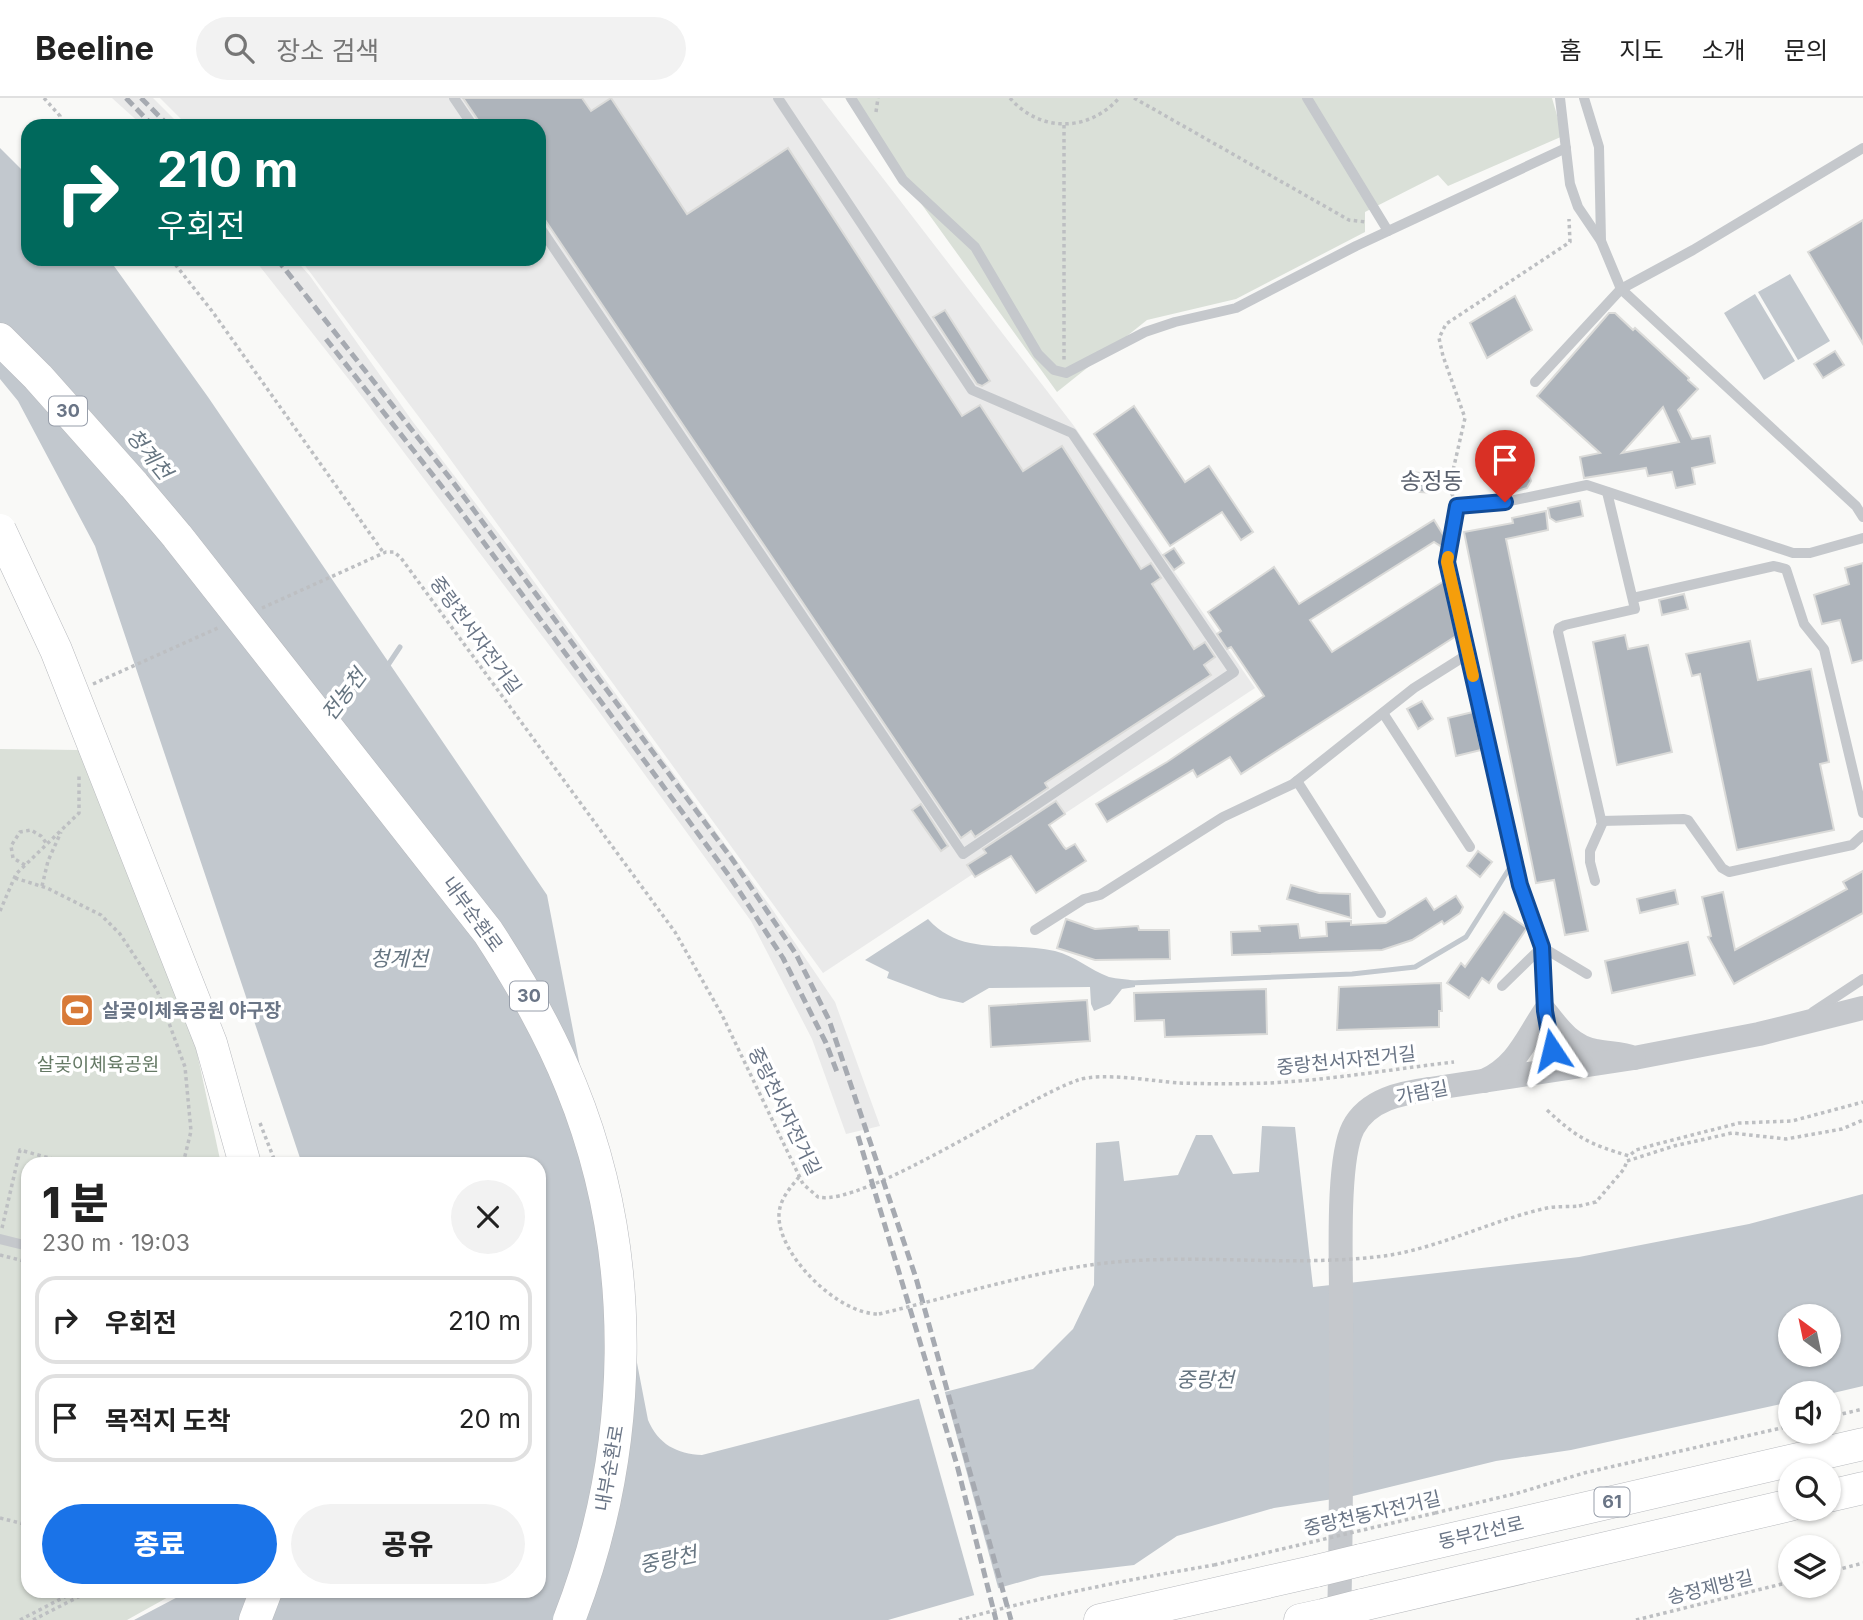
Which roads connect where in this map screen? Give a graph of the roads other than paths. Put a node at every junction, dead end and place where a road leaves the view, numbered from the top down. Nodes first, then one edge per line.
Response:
1 (454, 98) edge
2 (778, 98) edge
3 (851, 98) edge
4 (1307, 98) edge
5 (1560, 98) edge
6 (1584, 98) edge
7 (468, 119) edge
8 (1566, 148) junction
9 (1863, 148) edge
10 (1388, 231) junction
11 (546, 236) edge
12 (1601, 241) junction
13 (1621, 289) junction
14 (0, 339) edge
15 (1535, 382) dead end
16 (1607, 492) junction
17 (1863, 517) edge
18 (0, 530) edge
19 (1863, 538) edge
20 (1633, 598) junction
21 (1468, 654) junction
22 (1383, 713) junction
23 (1297, 781) junction
24 (1863, 813) edge
25 (1601, 821) junction
26 (1863, 835) edge
27 (1470, 847) dead end
28 (1595, 881) dead end
29 (1381, 913) dead end
30 (1035, 930) dead end
31 (1542, 947) junction
32 (1587, 974) dead end
33 (1863, 979) edge
34 (1502, 985) dead end
35 (1863, 1008) edge
36 (1545, 1011) junction
37 (1792, 1026) junction
38 (1634, 1058) junction
39 (1556, 1070) junction
40 (1482, 1081) junction
41 (243, 1157) edge
42 (0, 1238) edge
43 (21, 1244) edge
44 (1863, 1444) edge
45 (1863, 1488) edge
46 (1841, 1493) edge
47 (1778, 1508) edge
48 (264, 1598) edge
49 (1331, 1615) edge
50 (256, 1620) edge
51 (569, 1620) edge
52 (1100, 1620) edge

1 - 7 lane
2 - 11 lane
3 - 10 lane
4 - 10 lane
5 - 8 lane
6 - 12 lane
8 - 10 lane
8 - 12 lane
9 - 13 lane
12 - 13 lane
13 - 15 lane
13 - 17 lane
14 - 51 highway, 내부순환로 / 30, bridge
16 - 19 lane
16 - 20 lane
16 - 21 lane
18 - 41 highway, bridge
20 - 24 lane
20 - 25 lane
21 - 22 lane
21 - 31 lane
22 - 23 lane
22 - 27 lane
23 - 29 lane
23 - 30 lane
25 - 26 lane
25 - 28 lane
31 - 32 lane
31 - 34 lane
31 - 36 lane
33 - 37 lane
35 - 37 street, 가람길
36 - 38 street
36 - 39 lane
36 - 40 street
37 - 38 street, 가람길
38 - 39 street, 가람길, bridge
39 - 40 street, 가람길, bridge
40 - 49 street, 가람길, bridge
42 - 43 lane
44 - 52 highway, 동부간선로 / 61, bridge
45 - 46 highway
47 - 49 highway, 61
48 - 50 highway

